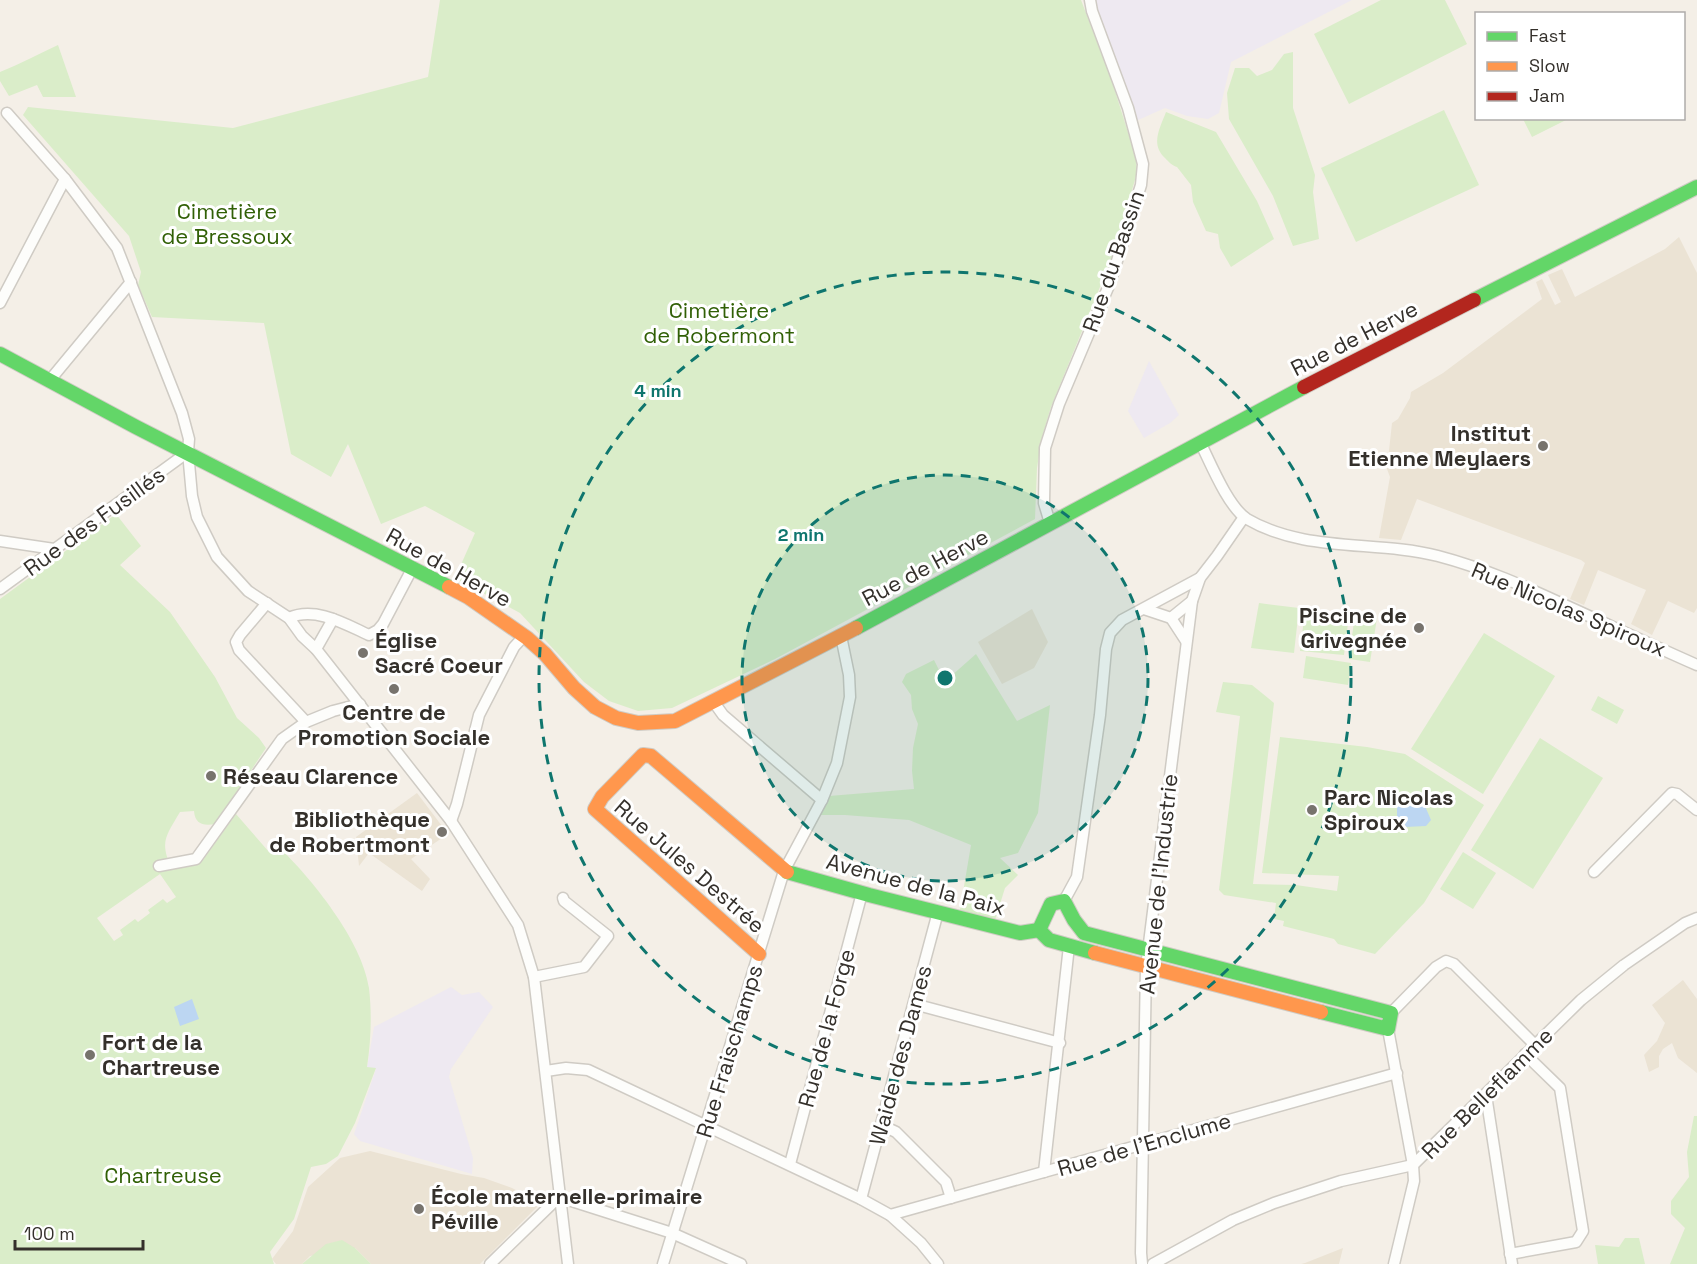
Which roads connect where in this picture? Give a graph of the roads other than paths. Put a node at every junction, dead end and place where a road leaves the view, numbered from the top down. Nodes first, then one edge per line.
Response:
1 (1090, 0) edge
2 (7, 113) dead end
3 (65, 179) junction
4 (1697, 187) edge
5 (131, 282) junction
6 (0, 303) edge
7 (2, 359) edge
8 (50, 380) junction
9 (1200, 442) junction
10 (188, 453) junction
11 (1244, 517) junction
12 (1050, 523) junction
13 (0, 541) edge
14 (54, 549) junction
15 (411, 569) junction
16 (1200, 578) junction
17 (0, 590) edge
18 (1192, 601) junction
19 (267, 603) junction
20 (1144, 609) junction
21 (289, 618) junction
22 (1171, 618) junction
23 (333, 619) junction
24 (524, 636) junction
25 (841, 636) junction
26 (1186, 641) junction
27 (316, 649) junction
28 (1697, 665) edge
29 (714, 701) junction
30 (360, 704) junction
31 (306, 722) junction
32 (822, 800) junction
33 (1697, 810) edge
34 (451, 821) junction
35 (159, 866) dead end
36 (784, 871) junction
37 (1594, 872) dead end
38 (862, 893) junction
39 (563, 897) dead end
40 (1064, 901) junction
41 (938, 912) junction
42 (1697, 918) edge
43 (1039, 930) junction
44 (1069, 946) junction
45 (1148, 949) junction
46 (759, 954) junction
47 (1146, 967) junction
48 (534, 977) junction
49 (1267, 981) junction
50 (1282, 984) junction
51 (1263, 996) junction
52 (1279, 1001) junction
53 (914, 1004) junction
54 (1373, 1008) junction
55 (1391, 1013) junction
56 (1368, 1024) junction
57 (1388, 1029) junction
58 (1059, 1043) junction
59 (1535, 1045) junction
60 (1525, 1054) junction
61 (546, 1071) junction
62 (1397, 1073) junction
63 (1486, 1095) junction
64 (707, 1124) junction
65 (881, 1125) junction
66 (1144, 1143) junction
67 (790, 1164) junction
68 (1413, 1165) junction
69 (1044, 1172) junction
70 (559, 1197) junction
71 (951, 1198) junction
72 (861, 1199) junction
73 (890, 1215) junction
74 (672, 1233) junction
75 (1511, 1259) edge
76 (490, 1264) edge
77 (568, 1264) edge
78 (663, 1264) edge
79 (741, 1264) edge
80 (938, 1264) edge
81 (1142, 1264) edge
82 (1153, 1264) edge
83 (1395, 1264) edge

1 - 12 street, Rue du Bassin
2 - 3 street
3 - 5 street
3 - 6 street
4 - 9 main road, Rue de Herve
5 - 8 street
5 - 10 street
7 - 8 main road, Rue de Herve
8 - 10 main road, Rue de Herve
9 - 11 street, Rue Nicolas Spiroux
9 - 12 main road, Rue de Herve
10 - 14 street, Rue des Fusillés
10 - 15 main road, Rue de Herve
10 - 19 street
11 - 16 street
11 - 28 street, Rue Nicolas Spiroux
12 - 25 main road, Rue de Herve
13 - 14 street
14 - 17 street, Rue des Fusillés
15 - 23 street
15 - 24 main road, Rue de Herve
16 - 18 street, Avenue de l'Industrie
16 - 20 street
18 - 22 street
18 - 26 street, Avenue de l'Industrie
19 - 21 street
19 - 31 street
20 - 22 street
20 - 40 street
21 - 23 street
21 - 27 street
22 - 26 street
23 - 27 street
24 - 29 main road, Rue de Herve
24 - 34 street
25 - 29 main road, Rue de Herve
25 - 32 street, Rue Fraischamps
26 - 45 street, Avenue de l'Industrie
27 - 30 street
29 - 32 street
30 - 31 street
30 - 34 street
31 - 35 street
32 - 36 street, Rue Fraischamps
33 - 37 street
34 - 48 street
36 - 38 main road, Avenue de la Paix
36 - 46 street, Rue Fraischamps
36 - 46 main road, Rue Jules Destrée
38 - 41 main road, Avenue de la Paix
38 - 67 street, Rue de la Forge
39 - 48 street
40 - 43 main road
40 - 45 main road
41 - 43 main road, Avenue de la Paix
41 - 53 street, Waide des Dames
42 - 59 street, Rue Belleflamme
43 - 44 main road
44 - 47 main road
44 - 58 street
45 - 47 street, Avenue de l'Industrie
45 - 49 main road
46 - 64 street, Rue Fraischamps
47 - 51 main road
47 - 66 street, Avenue de l'Industrie
48 - 61 street
49 - 50 main road
49 - 51 street
50 - 52 street
50 - 54 main road
51 - 52 main road
52 - 56 main road
53 - 58 street
53 - 65 street, Waide des Dames
54 - 55 main road
54 - 56 street
55 - 57 main road
55 - 59 street
56 - 57 main road
57 - 62 street
58 - 69 street
59 - 60 street, Rue Belleflamme
60 - 63 street, Rue Belleflamme
60 - 75 street
61 - 64 street
61 - 70 street
62 - 66 street, Rue de l'Enclume
62 - 68 street
63 - 68 street, Rue Belleflamme
63 - 75 street
64 - 67 street
64 - 74 street, Rue Fraischamps
65 - 71 street
65 - 72 street, Waide des Dames
66 - 69 street, Rue de l'Enclume
66 - 81 street, Avenue de l'Industrie
67 - 72 street
68 - 82 street, Rue Belleflamme
68 - 83 street
69 - 71 street, Rue de l'Enclume
70 - 74 street
70 - 76 street
70 - 77 street
71 - 73 street, Rue de l'Enclume
72 - 73 street
73 - 80 street
74 - 78 street, Rue Fraischamps
74 - 79 street

